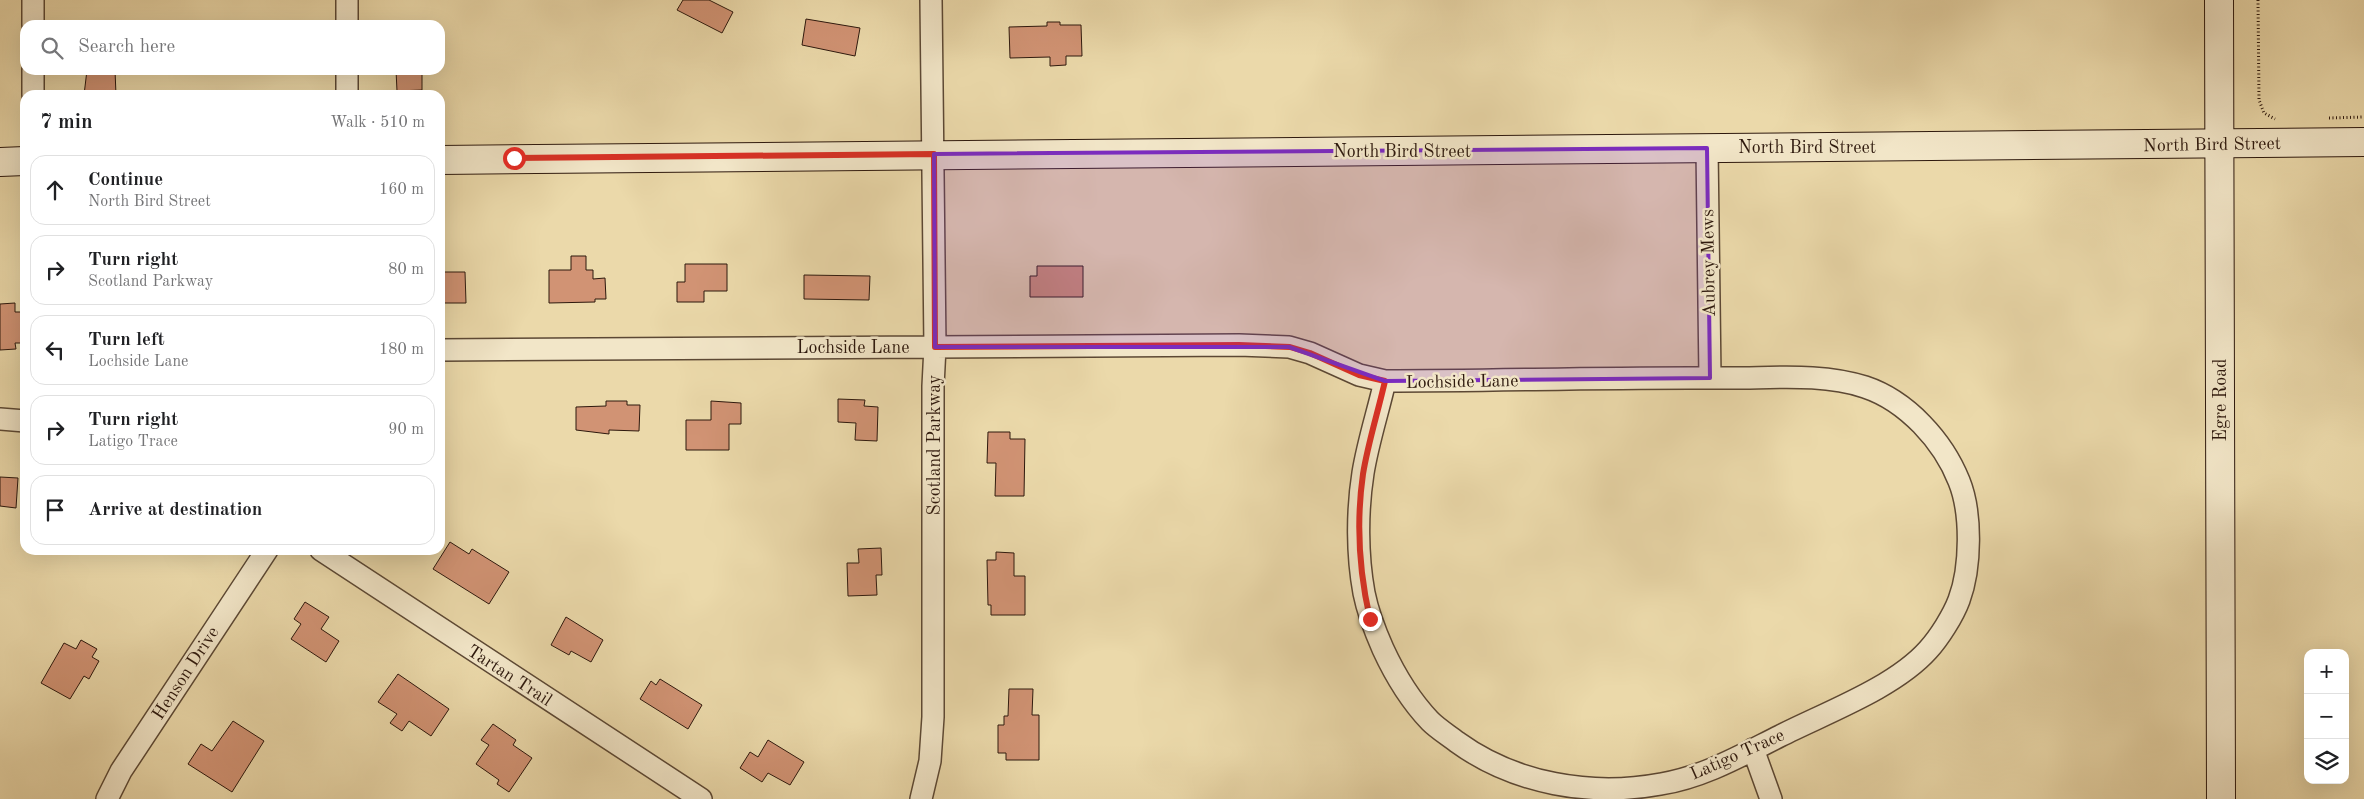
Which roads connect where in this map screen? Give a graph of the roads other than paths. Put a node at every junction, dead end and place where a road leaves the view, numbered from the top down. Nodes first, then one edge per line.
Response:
1 (33, 0) edge
2 (347, 0) edge
3 (931, 0) edge
4 (2219, 0) edge
5 (33, 20) edge
6 (347, 20) edge
7 (34, 75) edge
8 (347, 75) edge
9 (34, 90) edge
10 (347, 90) edge
11 (2364, 142) edge
12 (2219, 145) junction
13 (1707, 148) junction
14 (934, 154) junction
15 (445, 160) edge
16 (20, 161) edge
17 (0, 162) edge
18 (935, 347) junction
19 (445, 350) edge
20 (1710, 378) junction
21 (1385, 381) junction
22 (0, 419) edge
23 (20, 421) edge
24 (264, 555) edge
25 (329, 555) edge
26 (1753, 749) junction
27 (107, 799) edge
28 (701, 799) edge
29 (921, 799) edge
30 (1771, 799) edge
31 (2221, 799) edge

1 - 5 street
2 - 6 street
3 - 14 street, Scotland Parkway
4 - 12 street, Egre Road
7 - 9 street
8 - 10 street
11 - 12 street, North Bird Street
12 - 13 street, North Bird Street
12 - 31 street, Egre Road
13 - 14 street, North Bird Street
13 - 20 street, Aubrey Mews
14 - 15 street, North Bird Street
14 - 18 street, Scotland Parkway
16 - 17 street
18 - 19 street, Lochside Lane
18 - 21 street, Lochside Lane
18 - 29 street, Scotland Parkway
20 - 21 street, Lochside Lane
20 - 26 street, Latigo Trace
21 - 26 street, Latigo Trace
22 - 23 street
24 - 27 street, Henson Drive
25 - 28 street, Tartan Trail
26 - 30 street

